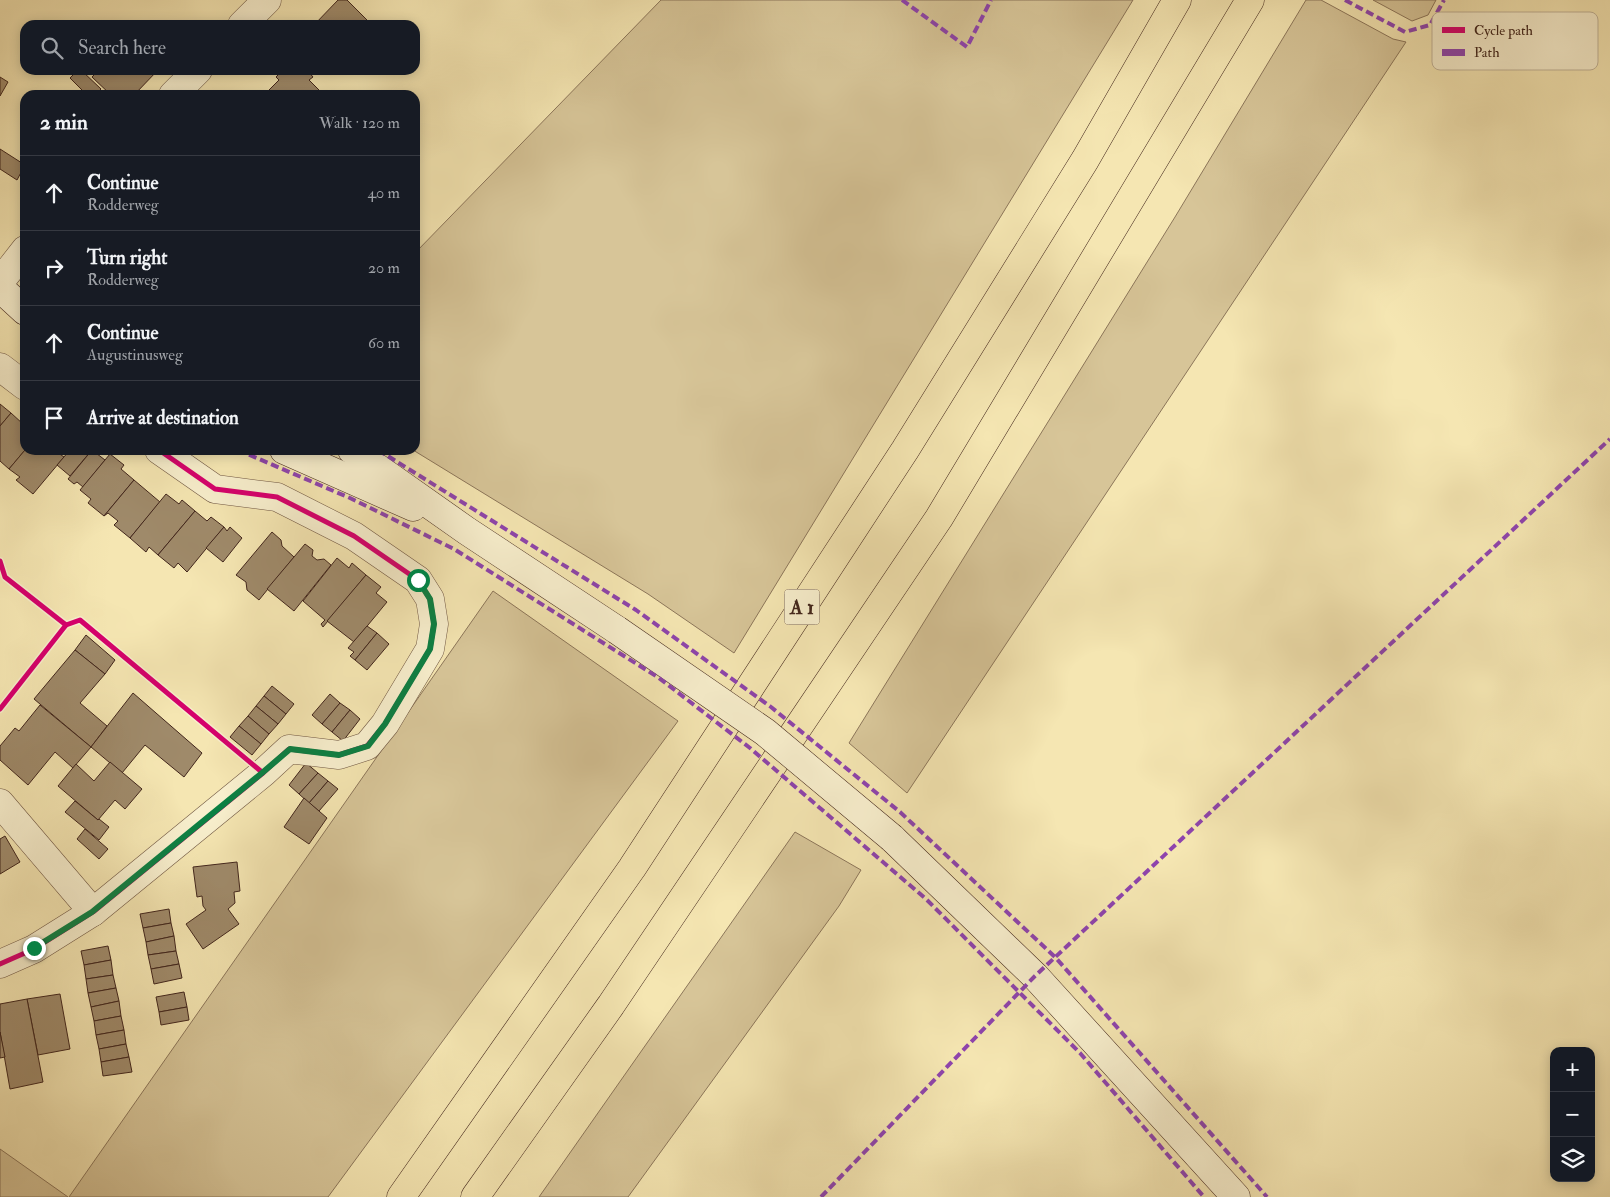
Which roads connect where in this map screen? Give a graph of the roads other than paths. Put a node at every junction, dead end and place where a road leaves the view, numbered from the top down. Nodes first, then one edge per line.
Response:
1 (267, 0) edge
2 (1177, 0) edge
3 (1250, 0) edge
4 (247, 20) edge
5 (193, 75) edge
6 (178, 90) edge
7 (20, 256) edge
8 (0, 282) edge
9 (0, 287) edge
10 (20, 293) edge
11 (20, 306) edge
12 (0, 367) edge
13 (20, 382) edge
14 (166, 455) edge
15 (295, 455) edge
16 (359, 455) edge
17 (467, 531) junction
18 (0, 802) edge
19 (92, 912) junction
20 (0, 964) edge
21 (401, 1197) edge
22 (475, 1197) edge
23 (1236, 1197) edge

1 - 4 main road
2 - 21 highway, A 1
3 - 22 highway
5 - 6 main road
7 - 8 main road
9 - 10 main road
9 - 11 main road
12 - 13 main road
14 - 19 main road
15 - 17 main road
16 - 17 main road
17 - 23 main road, bridge
18 - 19 main road
19 - 20 main road

